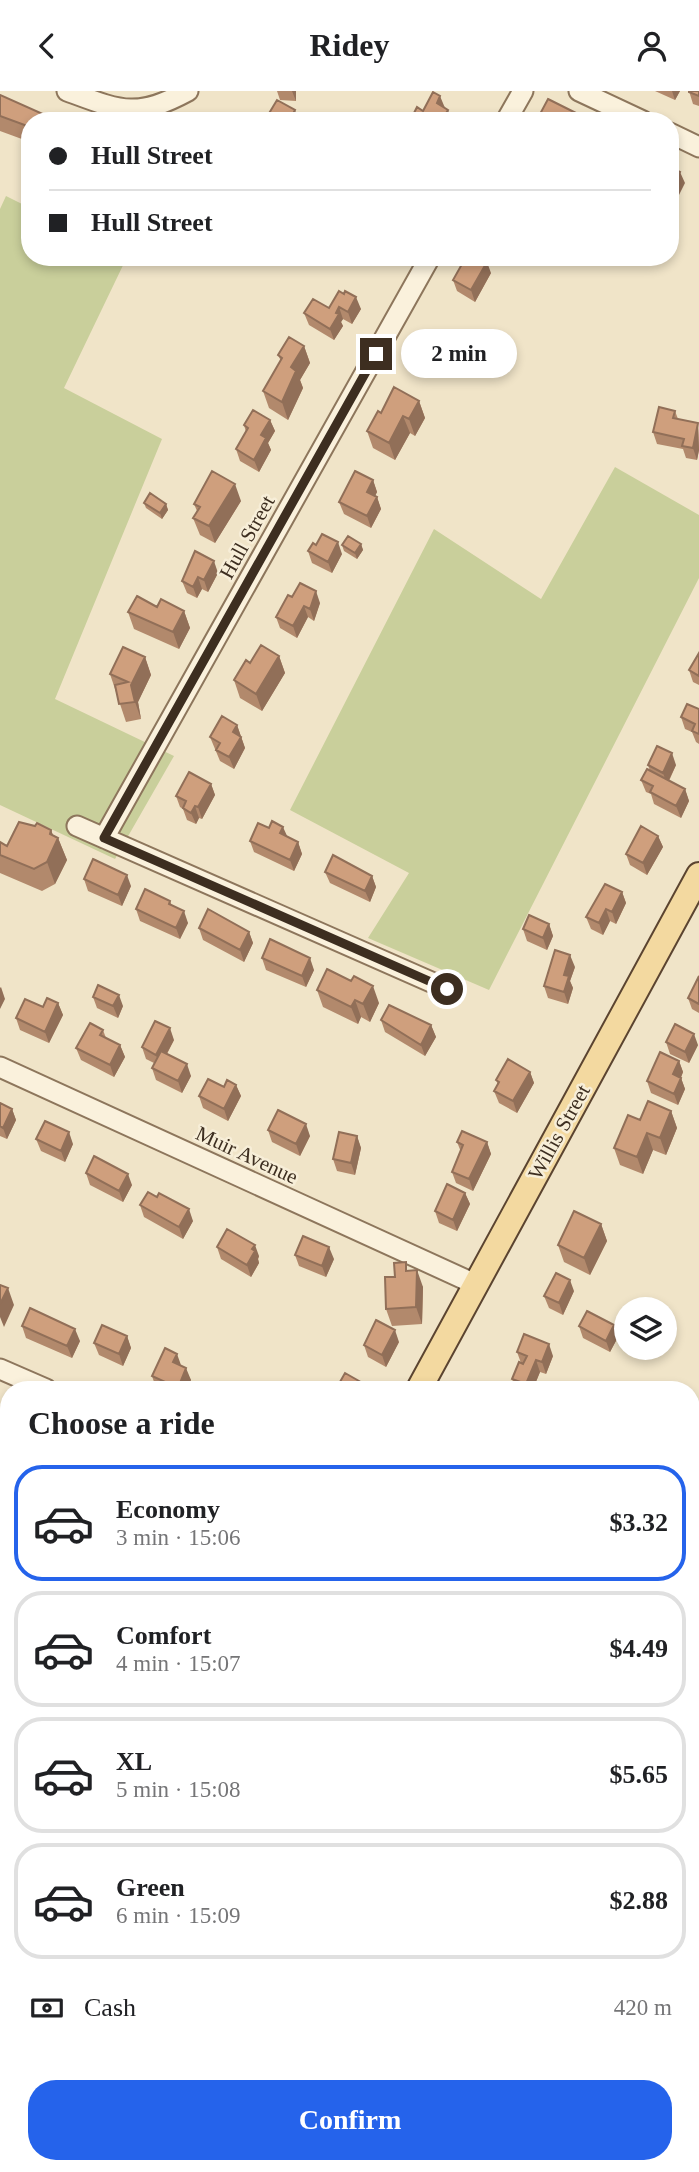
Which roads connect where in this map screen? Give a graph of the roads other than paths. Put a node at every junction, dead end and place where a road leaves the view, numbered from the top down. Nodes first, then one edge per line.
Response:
1 (67, 91) edge
2 (188, 91) edge
3 (523, 91) edge
4 (579, 91) edge
5 (511, 112) edge
6 (624, 112) edge
7 (679, 137) edge
8 (699, 147) edge
9 (425, 266) edge
10 (77, 826) dead end
11 (104, 838) junction
12 (699, 875) edge
13 (447, 989) dead end
14 (0, 1067) edge
15 (475, 1284) junction
16 (0, 1369) edge
17 (28, 1381) edge
18 (423, 1381) edge

1 - 2 street
3 - 5 street
4 - 6 street
7 - 8 street
9 - 11 street, Hull Street
10 - 11 street
11 - 13 street
12 - 15 main road, Willis Street
14 - 15 street, Muir Avenue
15 - 18 main road, Willis Street
16 - 17 street

